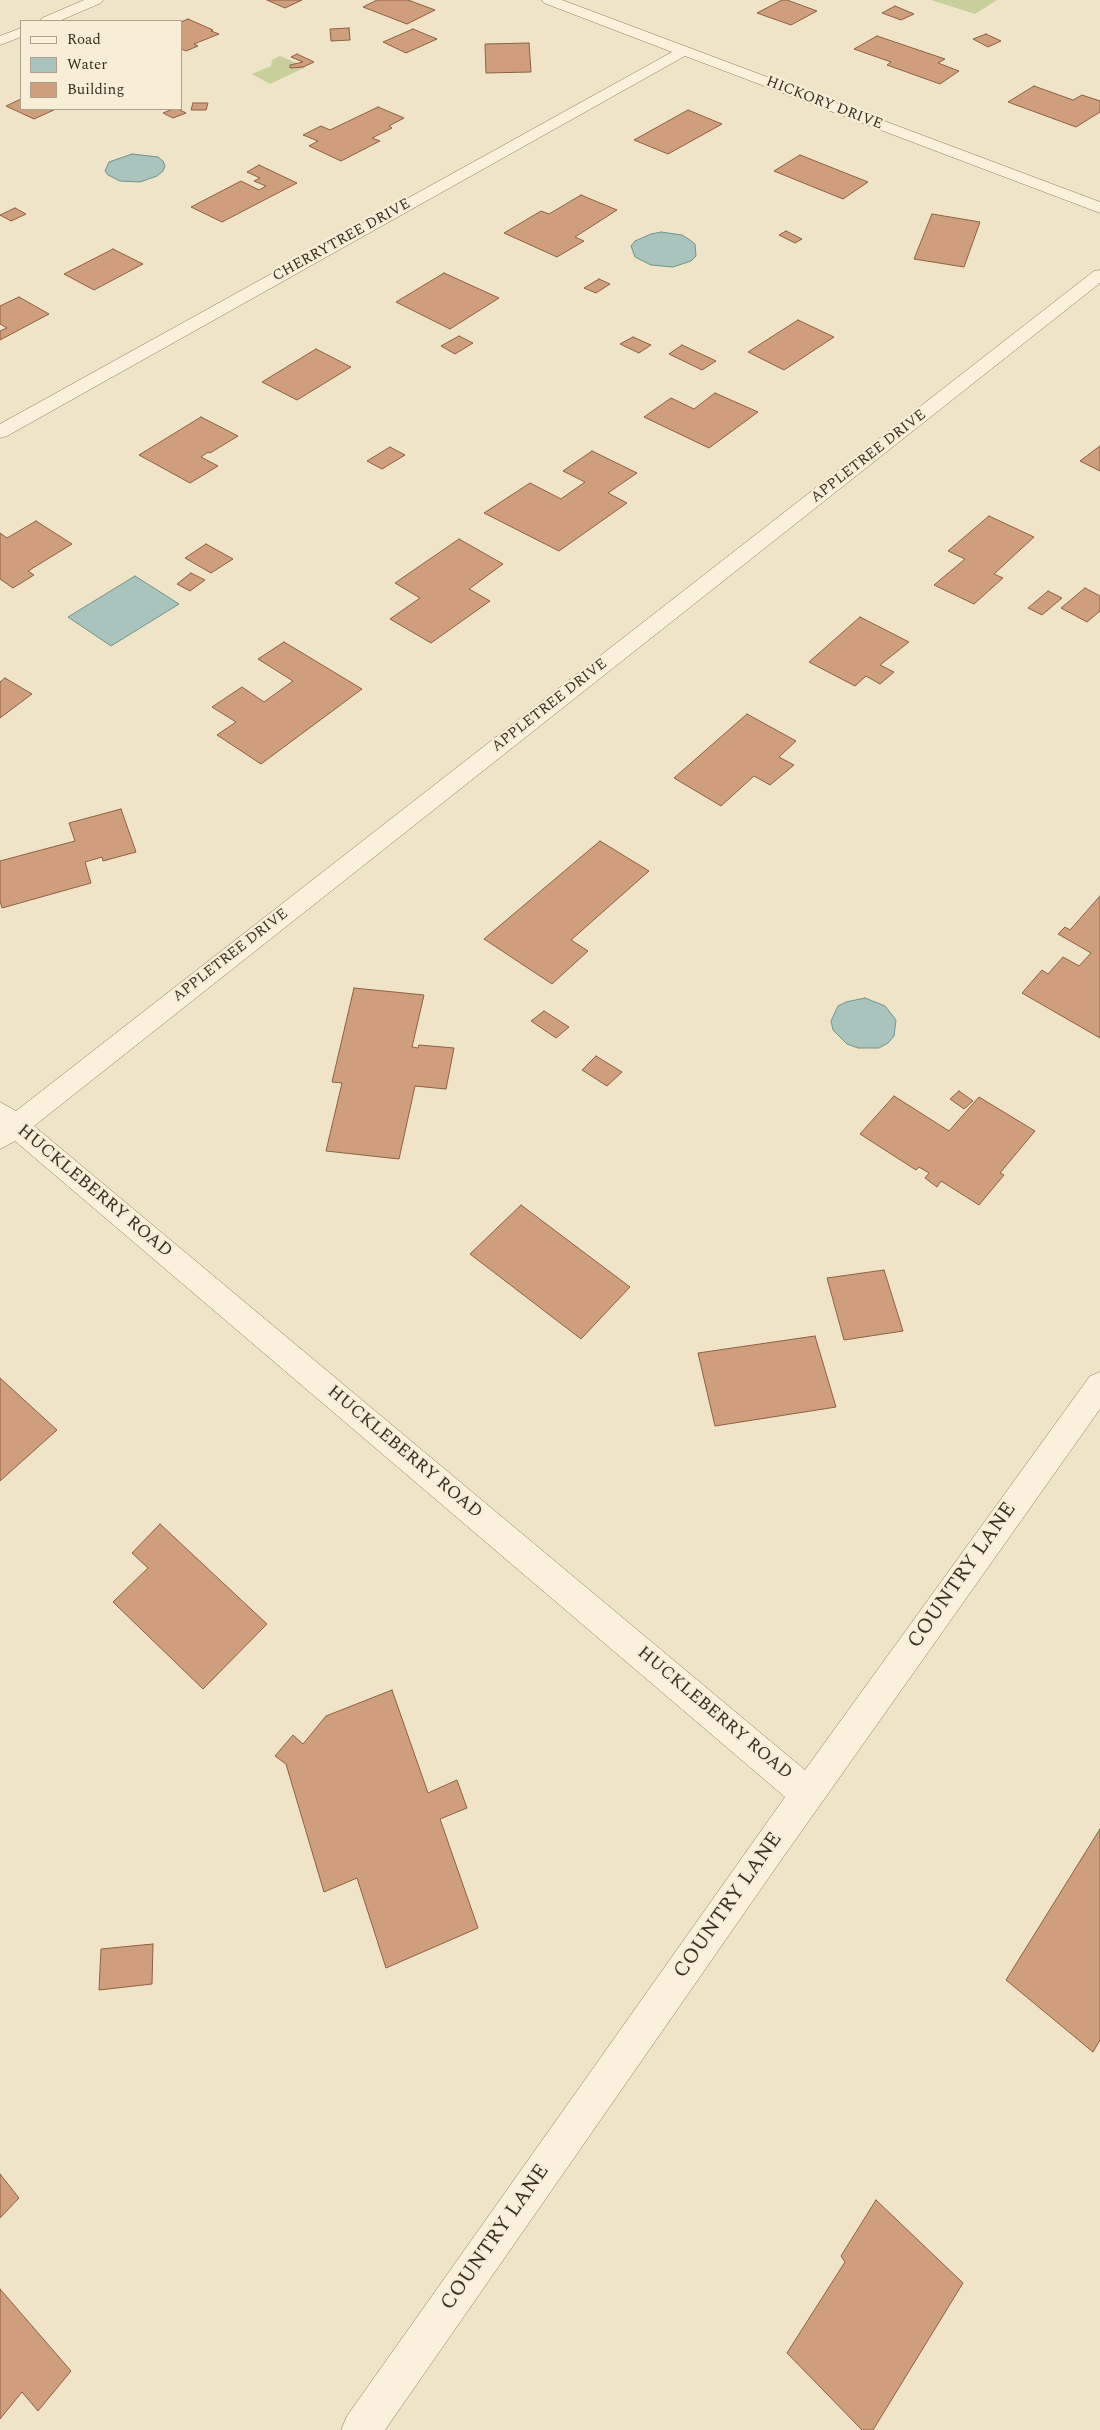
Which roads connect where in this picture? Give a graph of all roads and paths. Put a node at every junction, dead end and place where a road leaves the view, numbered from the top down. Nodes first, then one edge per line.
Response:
1 (96, 0) edge
2 (549, 0) edge
3 (49, 20) edge
4 (20, 32) edge
5 (0, 42) edge
6 (684, 51) junction
7 (1100, 208) edge
8 (1100, 275) edge
9 (0, 432) edge
10 (5, 1125) edge
11 (1100, 1385) edge
12 (808, 1794) junction
13 (361, 2430) edge

1 - 3 street
2 - 6 street, HICKORY DRIVE
4 - 5 street
6 - 7 street, HICKORY DRIVE
6 - 9 street, CHERRYTREE DRIVE
8 - 10 street, APPLETREE DRIVE
10 - 12 street, HUCKLEBERRY ROAD
11 - 12 street, COUNTRY LANE
12 - 13 street, COUNTRY LANE

